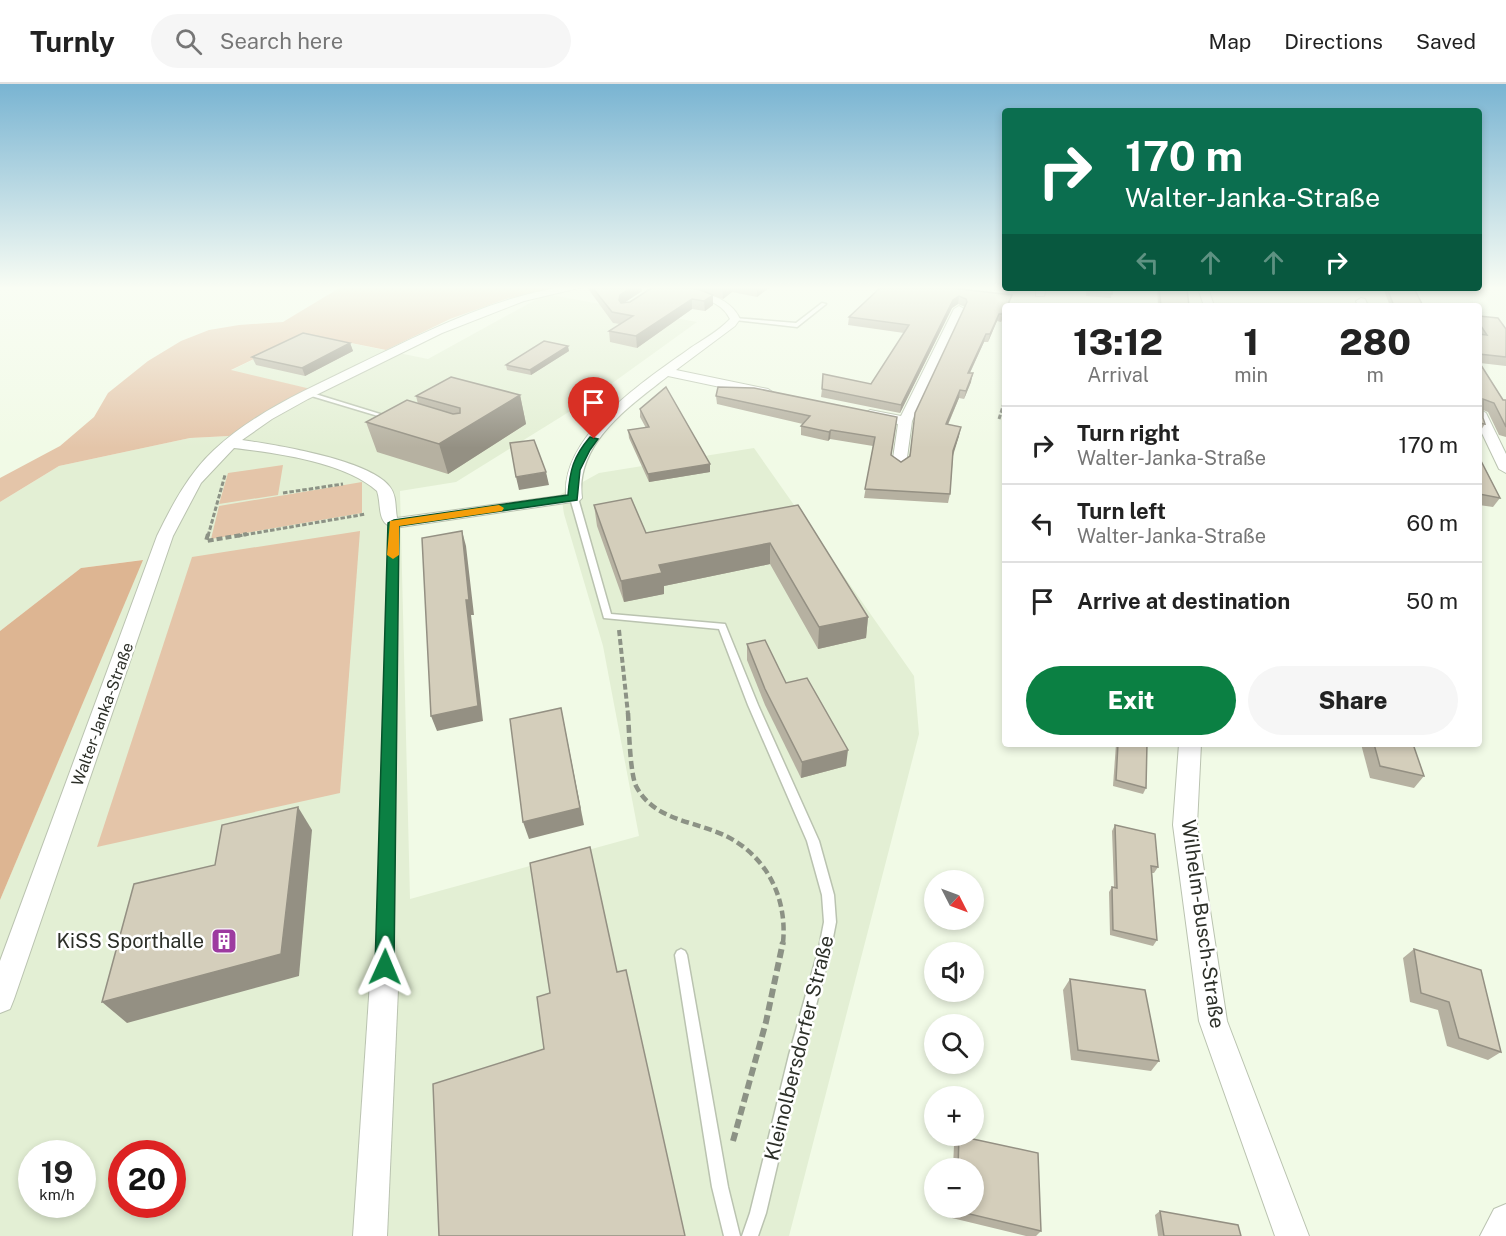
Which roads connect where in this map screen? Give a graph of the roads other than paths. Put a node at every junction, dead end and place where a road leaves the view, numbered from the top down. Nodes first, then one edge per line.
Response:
1 (418, 341) edge
2 (709, 341) edge
3 (944, 341) edge
4 (668, 372) junction
5 (310, 393) junction
6 (780, 395) edge
7 (859, 411) edge
8 (1482, 419) edge
9 (399, 421) edge
10 (904, 421) junction
11 (231, 443) junction
12 (899, 465) edge
13 (1506, 469) edge
14 (574, 498) junction
15 (390, 517) junction
16 (1190, 747) edge
17 (681, 955) dead end
18 (385, 967) joint
19 (0, 999) edge
20 (1506, 1221) edge
21 (370, 1236) edge
22 (732, 1236) edge
23 (750, 1236) edge
24 (1292, 1236) edge
25 (1497, 1236) edge

1 - 5 street, Walter-Janka-Straße
2 - 4 street
3 - 10 street
4 - 6 street
4 - 14 street
5 - 9 lane
5 - 11 street, Walter-Janka-Straße
7 - 10 street
8 - 13 street
10 - 12 street
11 - 15 street
11 - 19 street, Walter-Janka-Straße
14 - 15 street
14 - 23 lane, Kleinolbersdorfer Straße
15 - 18 lane
16 - 24 street, Wilhelm-Busch-Straße
17 - 22 lane
18 - 21 street
20 - 25 street

